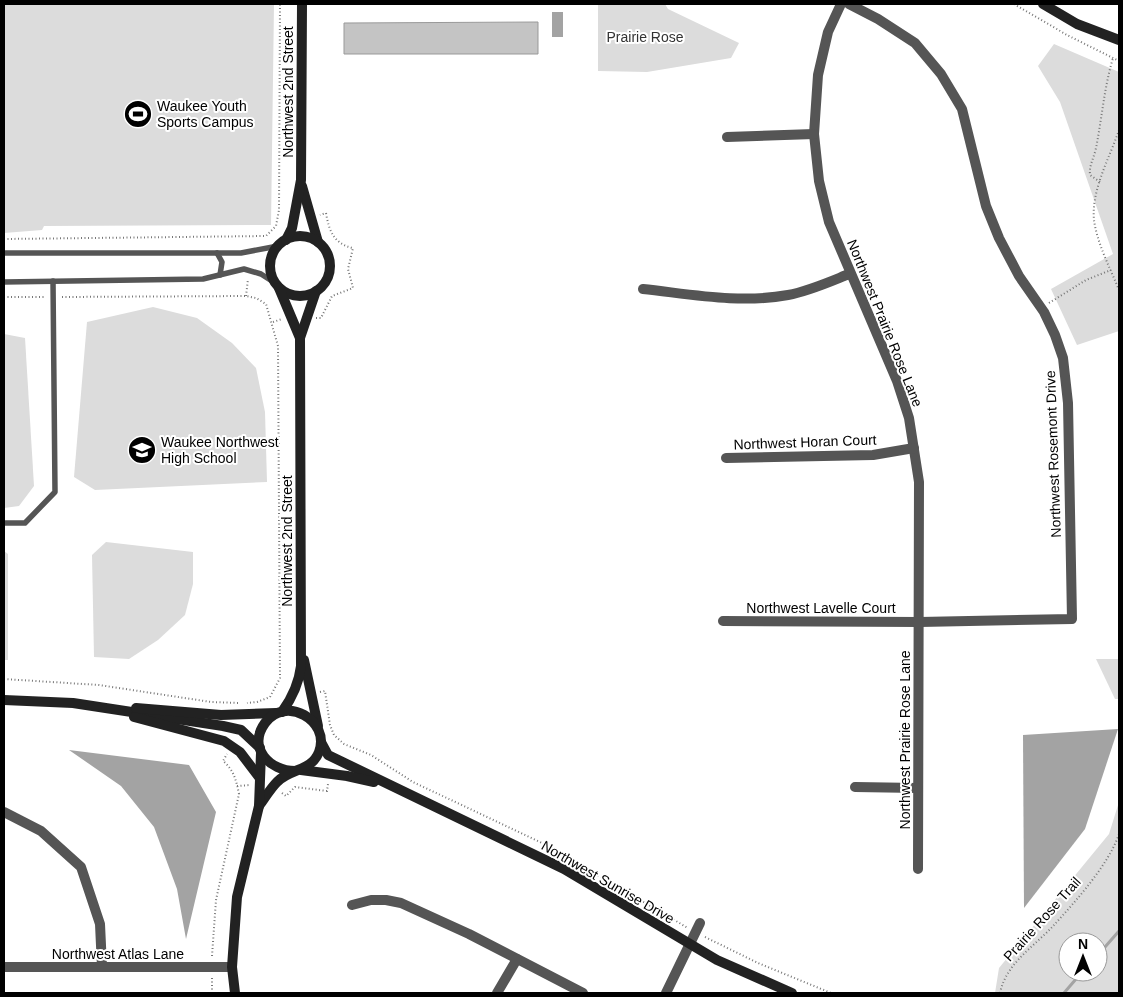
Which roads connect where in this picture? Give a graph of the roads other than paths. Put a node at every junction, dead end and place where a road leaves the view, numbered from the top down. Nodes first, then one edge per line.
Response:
1 (302, 4) edge
2 (841, 4) edge
3 (850, 4) edge
4 (1043, 4) edge
5 (1119, 40) edge
6 (814, 134) junction
7 (727, 137) dead end
8 (301, 180) junction
9 (318, 242) junction
10 (282, 243) junction
11 (4, 253) edge
12 (217, 253) junction
13 (849, 274) junction
14 (220, 275) junction
15 (54, 281) junction
16 (4, 282) edge
17 (277, 285) junction
18 (642, 288) dead end
19 (316, 291) junction
20 (300, 338) junction
21 (914, 448) junction
22 (726, 458) dead end
23 (4, 523) edge
24 (1072, 619) joint
25 (723, 621) dead end
26 (920, 622) junction
27 (302, 654) junction
28 (4, 700) edge
29 (120, 709) junction
30 (280, 712) junction
31 (321, 738) junction
32 (261, 751) junction
33 (298, 771) junction
34 (259, 777) junction
35 (855, 787) dead end
36 (918, 788) junction
37 (410, 796) junction
38 (259, 806) junction
39 (4, 812) edge
40 (918, 869) dead end
41 (352, 905) dead end
42 (700, 923) dead end
43 (690, 945) junction
44 (517, 959) junction
45 (4, 967) edge
46 (102, 967) junction
47 (232, 967) junction
48 (235, 993) edge
49 (497, 993) edge
50 (583, 993) edge
51 (666, 993) edge
52 (792, 993) edge

1 - 8 street, Northwest 2nd Street
2 - 6 street, Northwest Prairie Rose Lane
3 - 24 street, Northwest Rosemont Drive
4 - 5 street
6 - 7 street
6 - 13 street, Northwest Prairie Rose Lane
8 - 9 street, Northwest 2nd Street
8 - 10 street, Northwest 2nd Street
9 - 10 street
9 - 19 street, Northwest 2nd Street
10 - 12 lane
10 - 17 street, Northwest 2nd Street
11 - 12 lane
12 - 14 lane
13 - 18 street
13 - 21 street, Northwest Prairie Rose Lane
14 - 15 lane
14 - 17 lane
15 - 16 lane
15 - 23 lane
17 - 19 street
17 - 20 street, Northwest 2nd Street
19 - 20 street, Northwest 2nd Street
20 - 27 street, Northwest 2nd Street
21 - 22 street, Northwest Horan Court
21 - 26 street, Northwest Prairie Rose Lane
24 - 26 street, Northwest Lavelle Court
25 - 26 street, Northwest Lavelle Court
26 - 36 street, Northwest Prairie Rose Lane
27 - 30 street, Northwest 2nd Street
27 - 31 street, Northwest 2nd Street
28 - 29 street
29 - 30 street
29 - 32 street
29 - 34 street
30 - 31 street
30 - 32 street
31 - 33 street
31 - 37 street, Northwest Sunrise Drive
32 - 33 street
32 - 34 street
33 - 37 street, Northwest Sunrise Drive
33 - 38 street
34 - 38 street
35 - 36 street
36 - 40 street, Northwest Prairie Rose Lane
37 - 43 street, Northwest Sunrise Drive
38 - 47 street
39 - 46 street
41 - 44 street
42 - 43 street
43 - 51 street
43 - 52 street, Northwest Sunrise Drive
44 - 49 street
44 - 50 street
45 - 46 street, Northwest Atlas Lane
46 - 47 street, Northwest Atlas Lane
47 - 48 street

